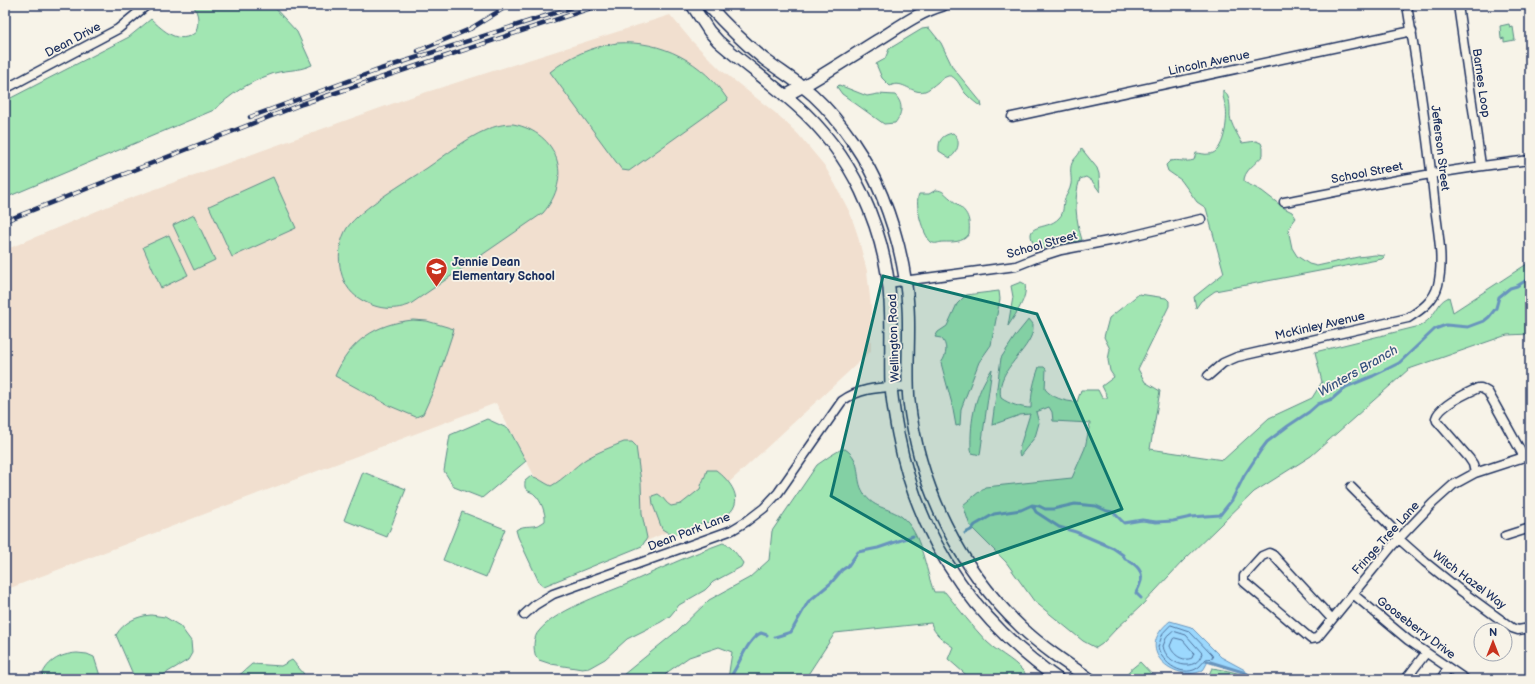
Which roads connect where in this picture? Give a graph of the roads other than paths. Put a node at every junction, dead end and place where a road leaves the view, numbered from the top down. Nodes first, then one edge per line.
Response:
1 (147, 5) edge
2 (692, 5) edge
3 (708, 5) edge
4 (943, 5) edge
5 (1407, 5) edge
6 (1458, 5) edge
7 (1412, 32) junction
8 (803, 87) junction
9 (5, 89) edge
10 (785, 96) junction
11 (1012, 117) dead end
12 (1530, 160) edge
13 (1481, 165) junction
14 (1432, 173) junction
15 (1284, 202) dead end
16 (1201, 219) dead end
17 (905, 281) junction
18 (888, 283) junction
19 (1434, 294) joint
20 (1208, 376) dead end
21 (908, 386) junction
22 (891, 387) junction
23 (1527, 456) edge
24 (1475, 473) junction
25 (1351, 487) dead end
26 (1530, 528) edge
27 (1505, 536) dead end
28 (1398, 539) junction
29 (1353, 594) junction
30 (524, 615) dead end
31 (1332, 619) junction
32 (1530, 628) edge
33 (1426, 653) junction
34 (1448, 668) junction
35 (1058, 679) edge
36 (1090, 679) edge
37 (1406, 679) edge
38 (1441, 679) edge
39 (1465, 679) edge

1 - 9 street, Dean Drive
2 - 10 main road, Wellington Road
3 - 8 main road, Wellington Road
4 - 8 main road
5 - 7 street, Jefferson Street
6 - 13 street, Barnes Loop
7 - 11 street, Lincoln Avenue
7 - 14 street, Jefferson Street
8 - 10 main road
8 - 17 main road, Wellington Road
10 - 18 main road, Wellington Road
12 - 13 street
13 - 14 street
14 - 15 street, School Street
14 - 19 street, Jefferson Street
16 - 17 street, School Street
17 - 18 street, School Street
17 - 21 main road, Wellington Road
18 - 22 main road, Wellington Road
19 - 20 street, McKinley Avenue
21 - 22 street, Dean Park Lane
21 - 36 main road, Wellington Road
22 - 30 street, Dean Park Lane
22 - 35 main road, Wellington Road
23 - 24 street, Fringe Tree Lane
23 - 24 street
24 - 28 street, Fringe Tree Lane
25 - 28 street, Witch Hazel Way
26 - 27 street
28 - 29 street, Fringe Tree Lane
28 - 32 street, Witch Hazel Way
29 - 31 street, Fringe Tree Lane
29 - 33 street, Gooseberry Drive
31 - 31 street, Fringe Tree Lane
33 - 34 street, Gooseberry Drive
33 - 37 street
34 - 38 street
34 - 39 street, Gooseberry Drive

